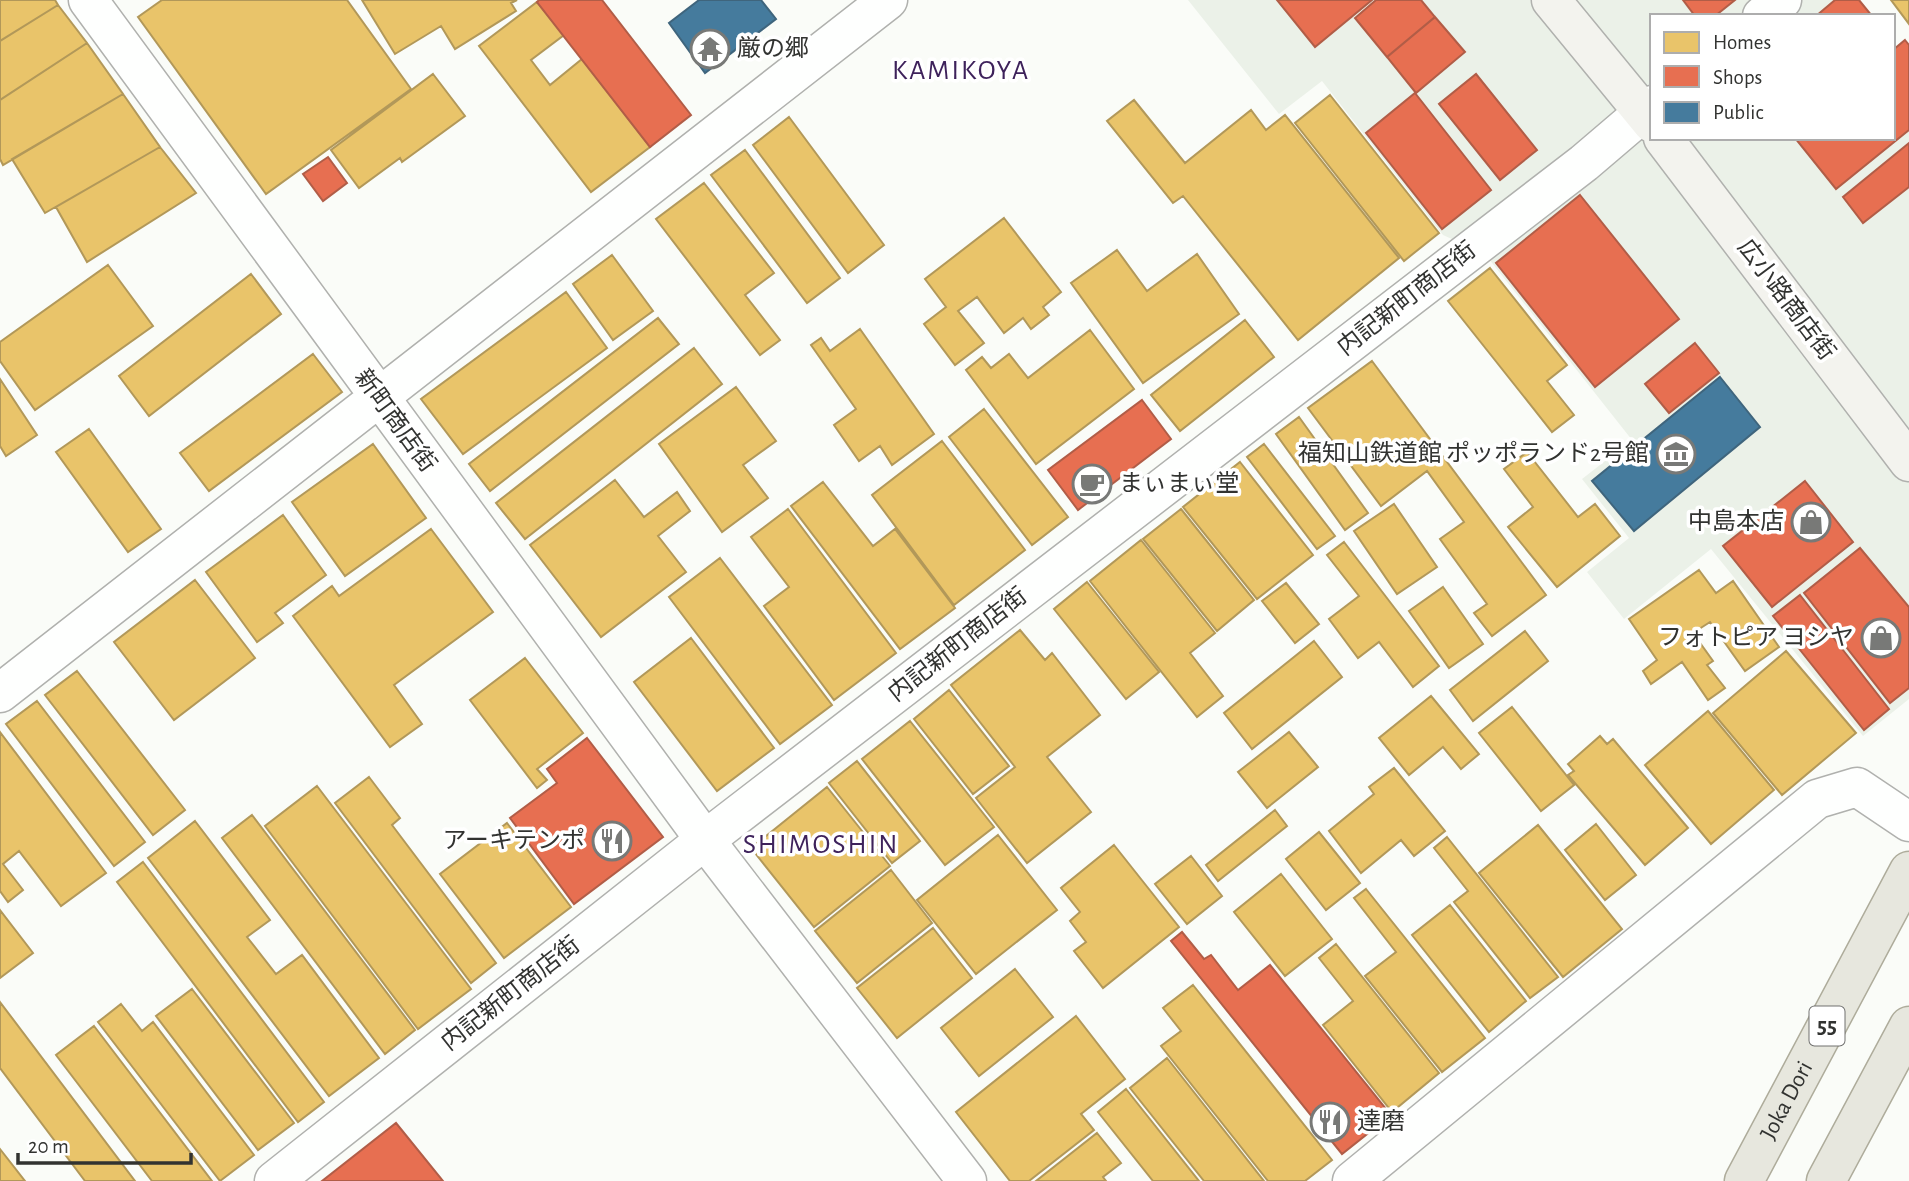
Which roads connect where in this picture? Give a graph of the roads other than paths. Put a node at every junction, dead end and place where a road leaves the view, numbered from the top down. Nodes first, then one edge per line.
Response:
1 (88, 0) edge
2 (888, 0) edge
3 (1551, 0) edge
4 (1782, 0) edge
5 (1764, 14) edge
6 (1650, 116) edge
7 (1650, 122) edge
8 (1668, 140) edge
9 (377, 397) junction
10 (1909, 462) edge
11 (0, 693) edge
12 (1909, 822) edge
13 (705, 840) junction
14 (1909, 871) edge
15 (1909, 1026) edge
16 (274, 1181) edge
17 (967, 1181) edge
18 (1352, 1181) edge
19 (1744, 1181) edge
20 (1826, 1181) edge

1 - 9 street, 新町商店街
2 - 9 street
3 - 6 street, 広小路商店街
4 - 5 street
7 - 13 street, 内記新町商店街
8 - 10 street, 広小路商店街
9 - 11 street
9 - 13 street, 新町商店街
12 - 18 street
13 - 16 street, 内記新町商店街
13 - 17 street, 新町商店街
14 - 19 main road, Joka Dori / 55
15 - 20 main road

